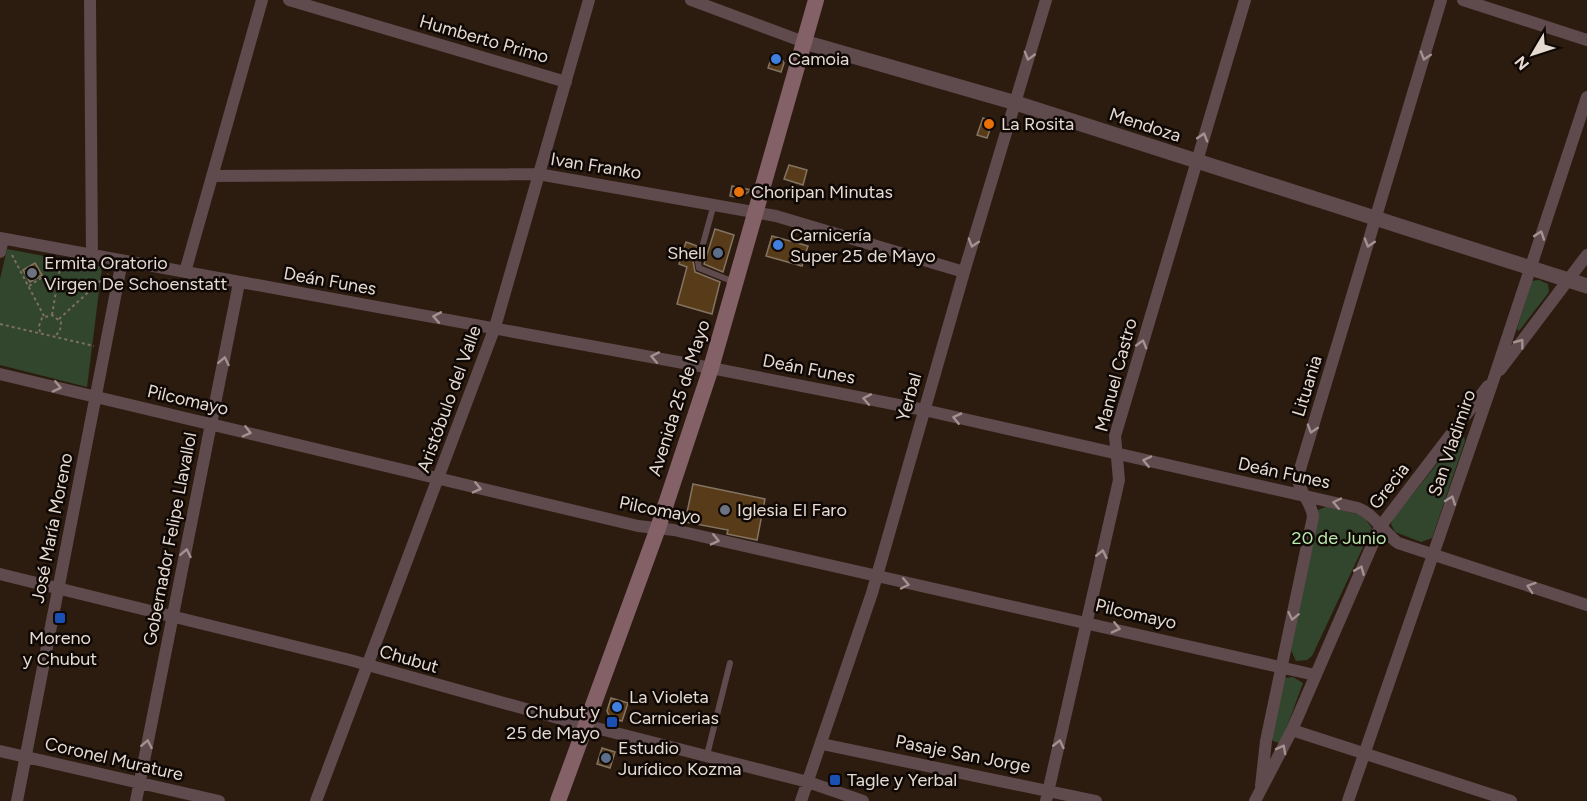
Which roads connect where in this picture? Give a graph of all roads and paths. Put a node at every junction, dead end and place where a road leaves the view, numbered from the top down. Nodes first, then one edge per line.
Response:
1 (90, 0) edge
2 (262, 0) edge
3 (289, 0) edge
4 (589, 0) edge
5 (691, 0) edge
6 (816, 0) edge
7 (1046, 0) edge
8 (1245, 0) edge
9 (1441, 0) edge
10 (1463, 0) edge
11 (1587, 40) edge
12 (804, 42) junction
13 (566, 82) junction
14 (1587, 97) edge
15 (1016, 103) junction
16 (1195, 162) junction
17 (538, 174) junction
18 (212, 176) junction
19 (714, 204) junction
20 (757, 212) junction
21 (1376, 220) junction
22 (1, 238) edge
23 (63, 249) junction
24 (0, 252) edge
25 (92, 255) junction
26 (1587, 255) edge
27 (122, 261) junction
28 (1529, 266) junction
29 (184, 272) junction
30 (964, 272) junction
31 (44, 276) dead end
32 (1568, 280) junction
33 (238, 283) junction
34 (736, 283) junction
35 (29, 286) junction
36 (1587, 286) edge
37 (52, 315) junction
38 (44, 316) junction
39 (59, 319) junction
40 (0, 324) edge
41 (495, 327) junction
42 (41, 333) junction
43 (55, 336) junction
44 (105, 348) junction
45 (711, 368) junction
46 (0, 374) edge
47 (1494, 378) junction
48 (96, 396) junction
49 (924, 410) junction
50 (212, 424) junction
51 (1117, 454) junction
52 (438, 479) junction
53 (1306, 497) junction
54 (1380, 527) junction
55 (658, 528) junction
56 (1432, 555) junction
57 (0, 574) edge
58 (876, 578) junction
59 (58, 588) junction
60 (1587, 605) edge
61 (173, 616) junction
62 (1087, 622) junction
63 (730, 663) dead end
64 (368, 666) junction
65 (1282, 667) junction
66 (1315, 675) junction
67 (586, 724) junction
68 (1292, 730) junction
69 (822, 744) junction
70 (0, 751) edge
71 (1364, 753) junction
72 (707, 755) junction
73 (25, 757) junction
74 (808, 782) junction
75 (139, 783) junction
76 (1261, 786) junction
77 (1047, 795) edge
78 (17, 801) edge
79 (136, 801) edge
80 (219, 801) edge
81 (316, 801) edge
82 (558, 801) edge
83 (801, 801) edge
84 (862, 801) edge
85 (1096, 801) edge
86 (1255, 801) edge
87 (1348, 801) edge
88 (1511, 801) edge

1 - 25 street
2 - 18 street
3 - 13 street, Humberto Primo
4 - 13 street, Aristóbulo del Valle
5 - 12 street, Mendoza
6 - 12 main road, Avenida 25 de Mayo
7 -> 15 street, Yerbal
16 -> 8 street, Manuel Castro
9 -> 21 street, Lituania
10 - 11 street
12 - 15 street, Mendoza
12 - 20 main road, Avenida 25 de Mayo
13 - 17 street, Aristóbulo del Valle
28 -> 14 street, San Vladimiro
15 - 16 street, Mendoza
15 -> 30 street, Yerbal
16 - 21 street, Mendoza
51 -> 16 street, Manuel Castro
17 - 18 street, Ivan Franko
17 - 19 street, Ivan Franko
17 - 41 street, Aristóbulo del Valle
18 - 29 street
19 - 20 street, Ivan Franko
19 - 34 lane
20 - 30 street, Ivan Franko
20 - 34 main road, Avenida 25 de Mayo
21 - 28 street, Mendoza
21 -> 53 street, Lituania
22 - 23 street, Deán Funes
22 - 24 street
22 - 35 path
23 - 25 street, Deán Funes
23 - 37 path
25 - 27 street, Deán Funes
26 - 32 street, Grecia
27 - 29 street, Deán Funes
27 - 39 path
27 - 44 street, José María Moreno
28 - 32 street, Mendoza
28 - 47 street, San Vladimiro
29 - 33 street, Deán Funes
30 - 49 street, Yerbal
31 - 35 path
32 - 36 street, Mendoza
47 -> 32 street, Grecia
41 -> 33 street, Deán Funes
50 -> 33 street, Gobernador Felipe Llavallol
34 - 45 main road, Avenida 25 de Mayo
35 - 38 path
37 - 38 path
37 - 39 path
38 - 42 path
39 - 43 path
40 - 42 path
45 -> 41 street, Deán Funes
41 - 52 street, Aristóbulo del Valle
42 - 43 path
43 - 44 path
44 - 48 street, José María Moreno
49 -> 45 street, Deán Funes
45 - 55 main road, Avenida 25 de Mayo
46 -> 48 street, Pilcomayo
47 - 54 street, Grecia
56 -> 47 street, San Vladimiro
48 - 50 street, Pilcomayo
48 - 59 street, José María Moreno
51 -> 49 street, Deán Funes
49 - 58 street, Yerbal
50 -> 52 street, Pilcomayo
61 -> 50 street, Gobernador Felipe Llavallol
53 -> 51 street, Deán Funes
62 -> 51 street, Manuel Castro
52 -> 55 street, Pilcomayo
52 - 64 street, Aristóbulo del Valle
54 -> 53 street, Deán Funes
53 -> 65 street, Lituania
54 - 56 street, Deán Funes
66 -> 54 street, Grecia
55 -> 58 street, Pilcomayo
55 - 67 main road, Avenida 25 de Mayo
60 -> 56 street, Deán Funes
56 - 71 street, San Vladimiro
57 - 59 street, Chubut
58 -> 62 street, Pilcomayo
58 - 69 street, Yerbal
59 - 61 street, Chubut
59 - 73 street, José María Moreno
61 - 64 street, Chubut
75 -> 61 street, Gobernador Felipe Llavallol
62 -> 65 street, Pilcomayo
77 -> 62 street, Manuel Castro
63 - 72 lane
64 - 67 street, Chubut
64 - 81 street, Aristóbulo del Valle
65 - 66 street, Pilcomayo
65 - 76 street, Lituania
66 - 68 street, Grecia
67 - 72 street, Chubut
67 - 82 main road, Avenida 25 de Mayo
68 - 71 street
76 -> 68 street, Grecia
69 - 74 street, Yerbal
69 - 77 street, Pasaje San Jorge
70 - 73 street, Coronel Murature
71 - 87 street, San Vladimiro
71 - 88 street
72 - 74 street, Chubut
73 - 75 street, Coronel Murature
73 - 78 street, José María Moreno
74 - 83 street, Yerbal
74 - 84 street, Chubut
75 - 79 street, Gobernador Felipe Llavallol
75 - 80 street, Coronel Murature
76 - 86 street, Grecia
77 - 85 street, Pasaje San Jorge

